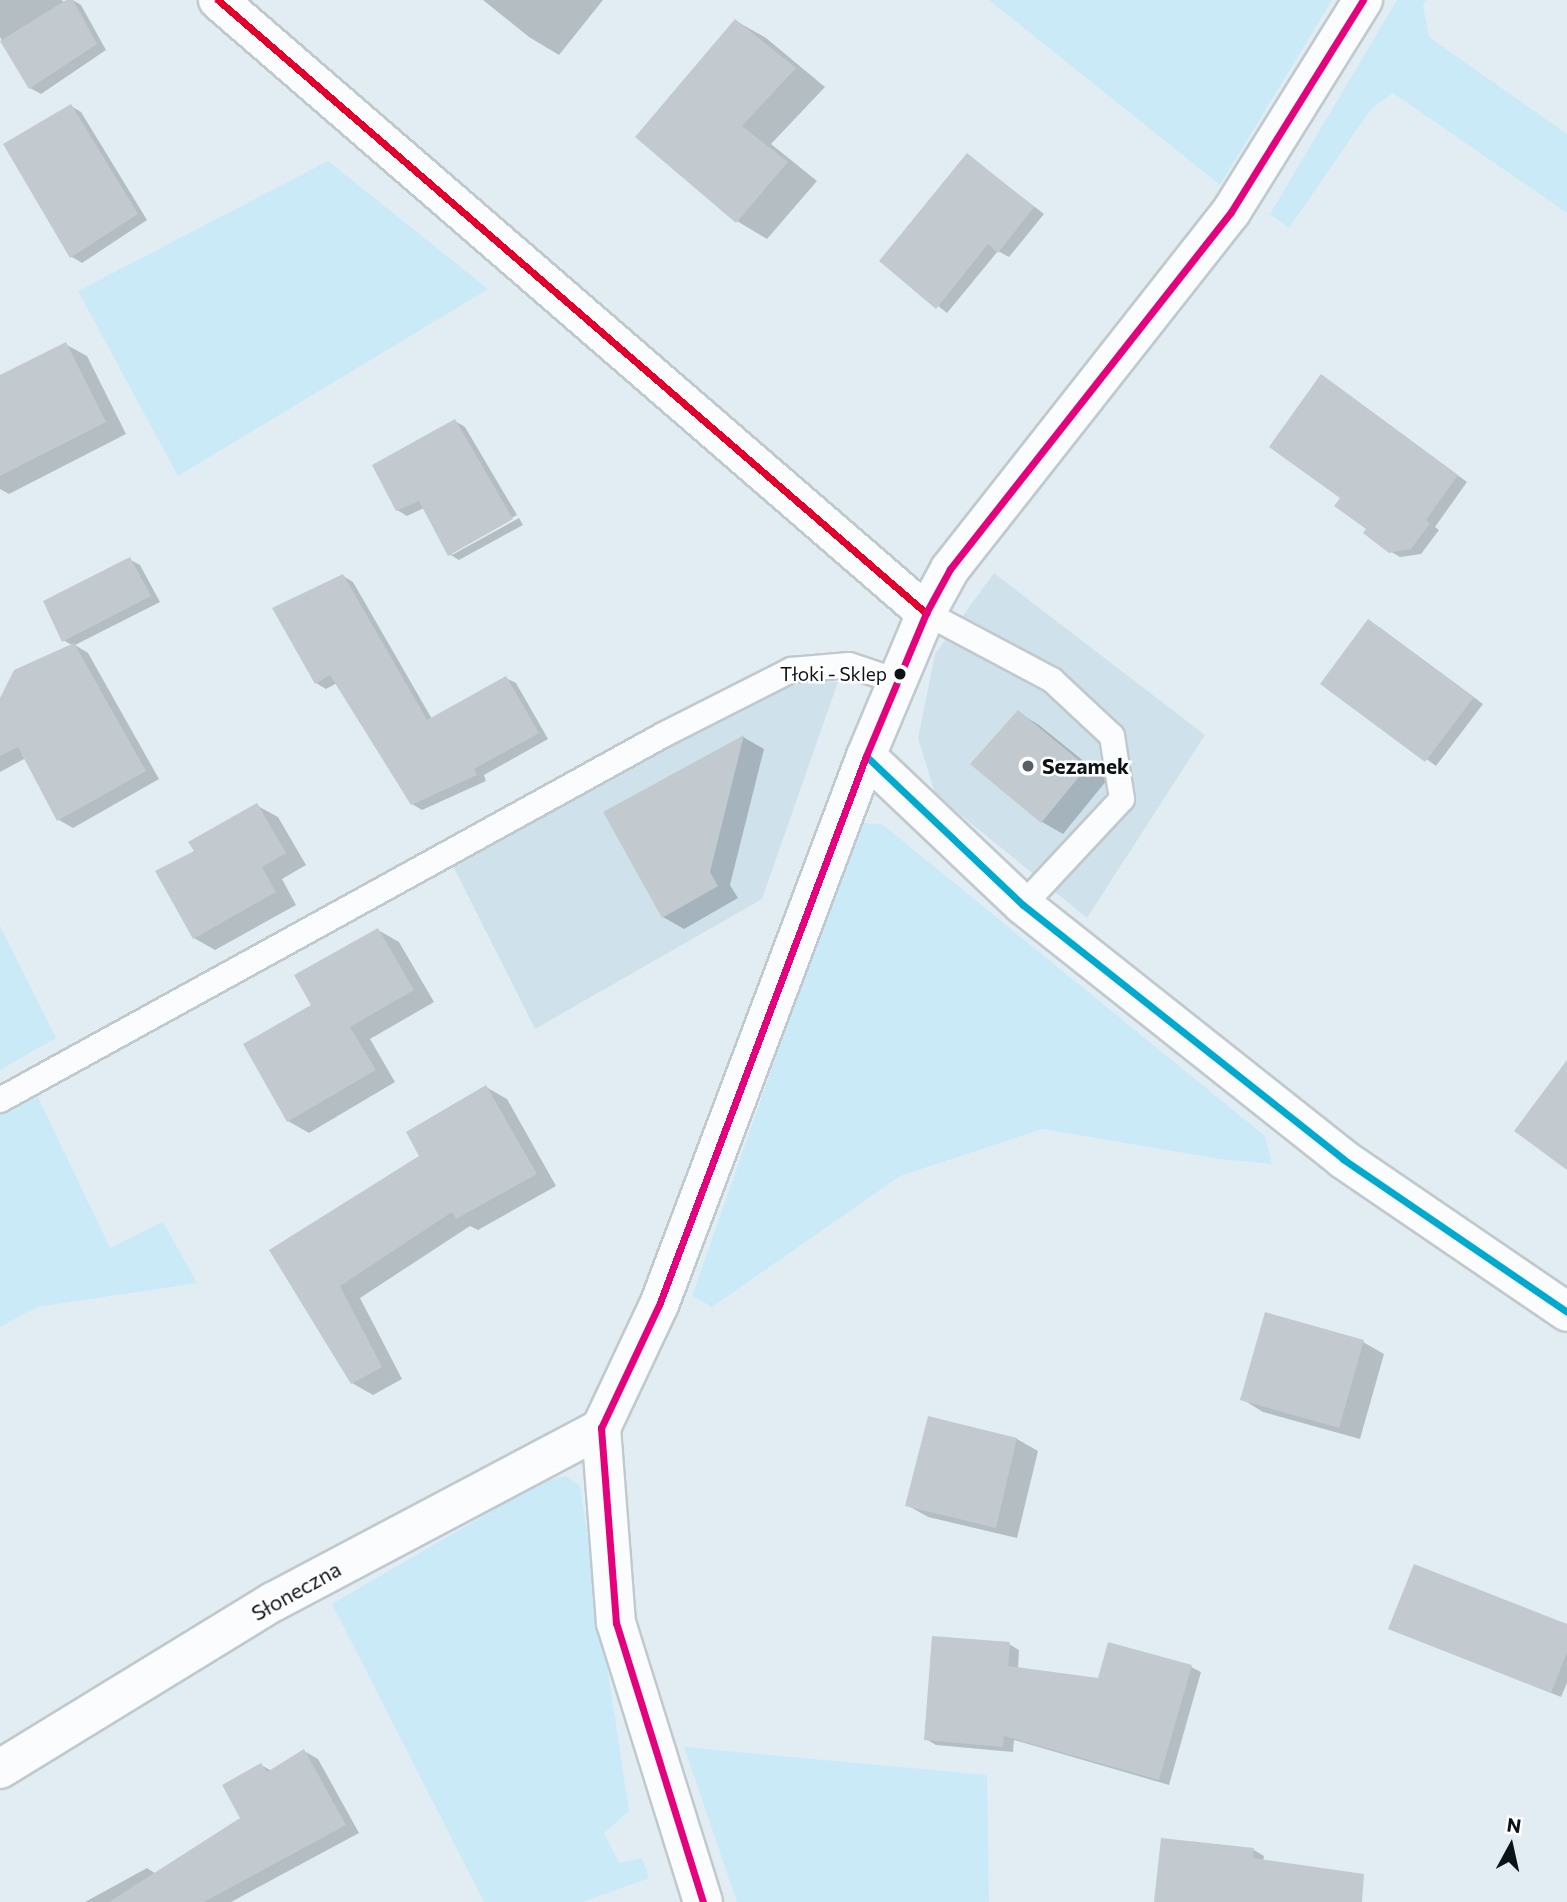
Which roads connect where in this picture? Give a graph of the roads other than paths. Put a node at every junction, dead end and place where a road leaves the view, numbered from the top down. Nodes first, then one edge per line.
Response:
1 (218, 0) edge
2 (1363, 0) edge
3 (926, 613) junction
4 (897, 681) junction
5 (866, 755) junction
6 (1023, 905) junction
7 (0, 1100) edge
8 (1567, 1312) edge
9 (601, 1428) junction
10 (0, 1769) edge
11 (703, 1902) edge

1 - 3 street
2 - 3 street
3 - 4 street
3 - 6 lane
4 - 5 street
4 - 7 lane
5 - 6 street
5 - 9 street
6 - 8 street
9 - 10 street, Słoneczna
9 - 11 street

